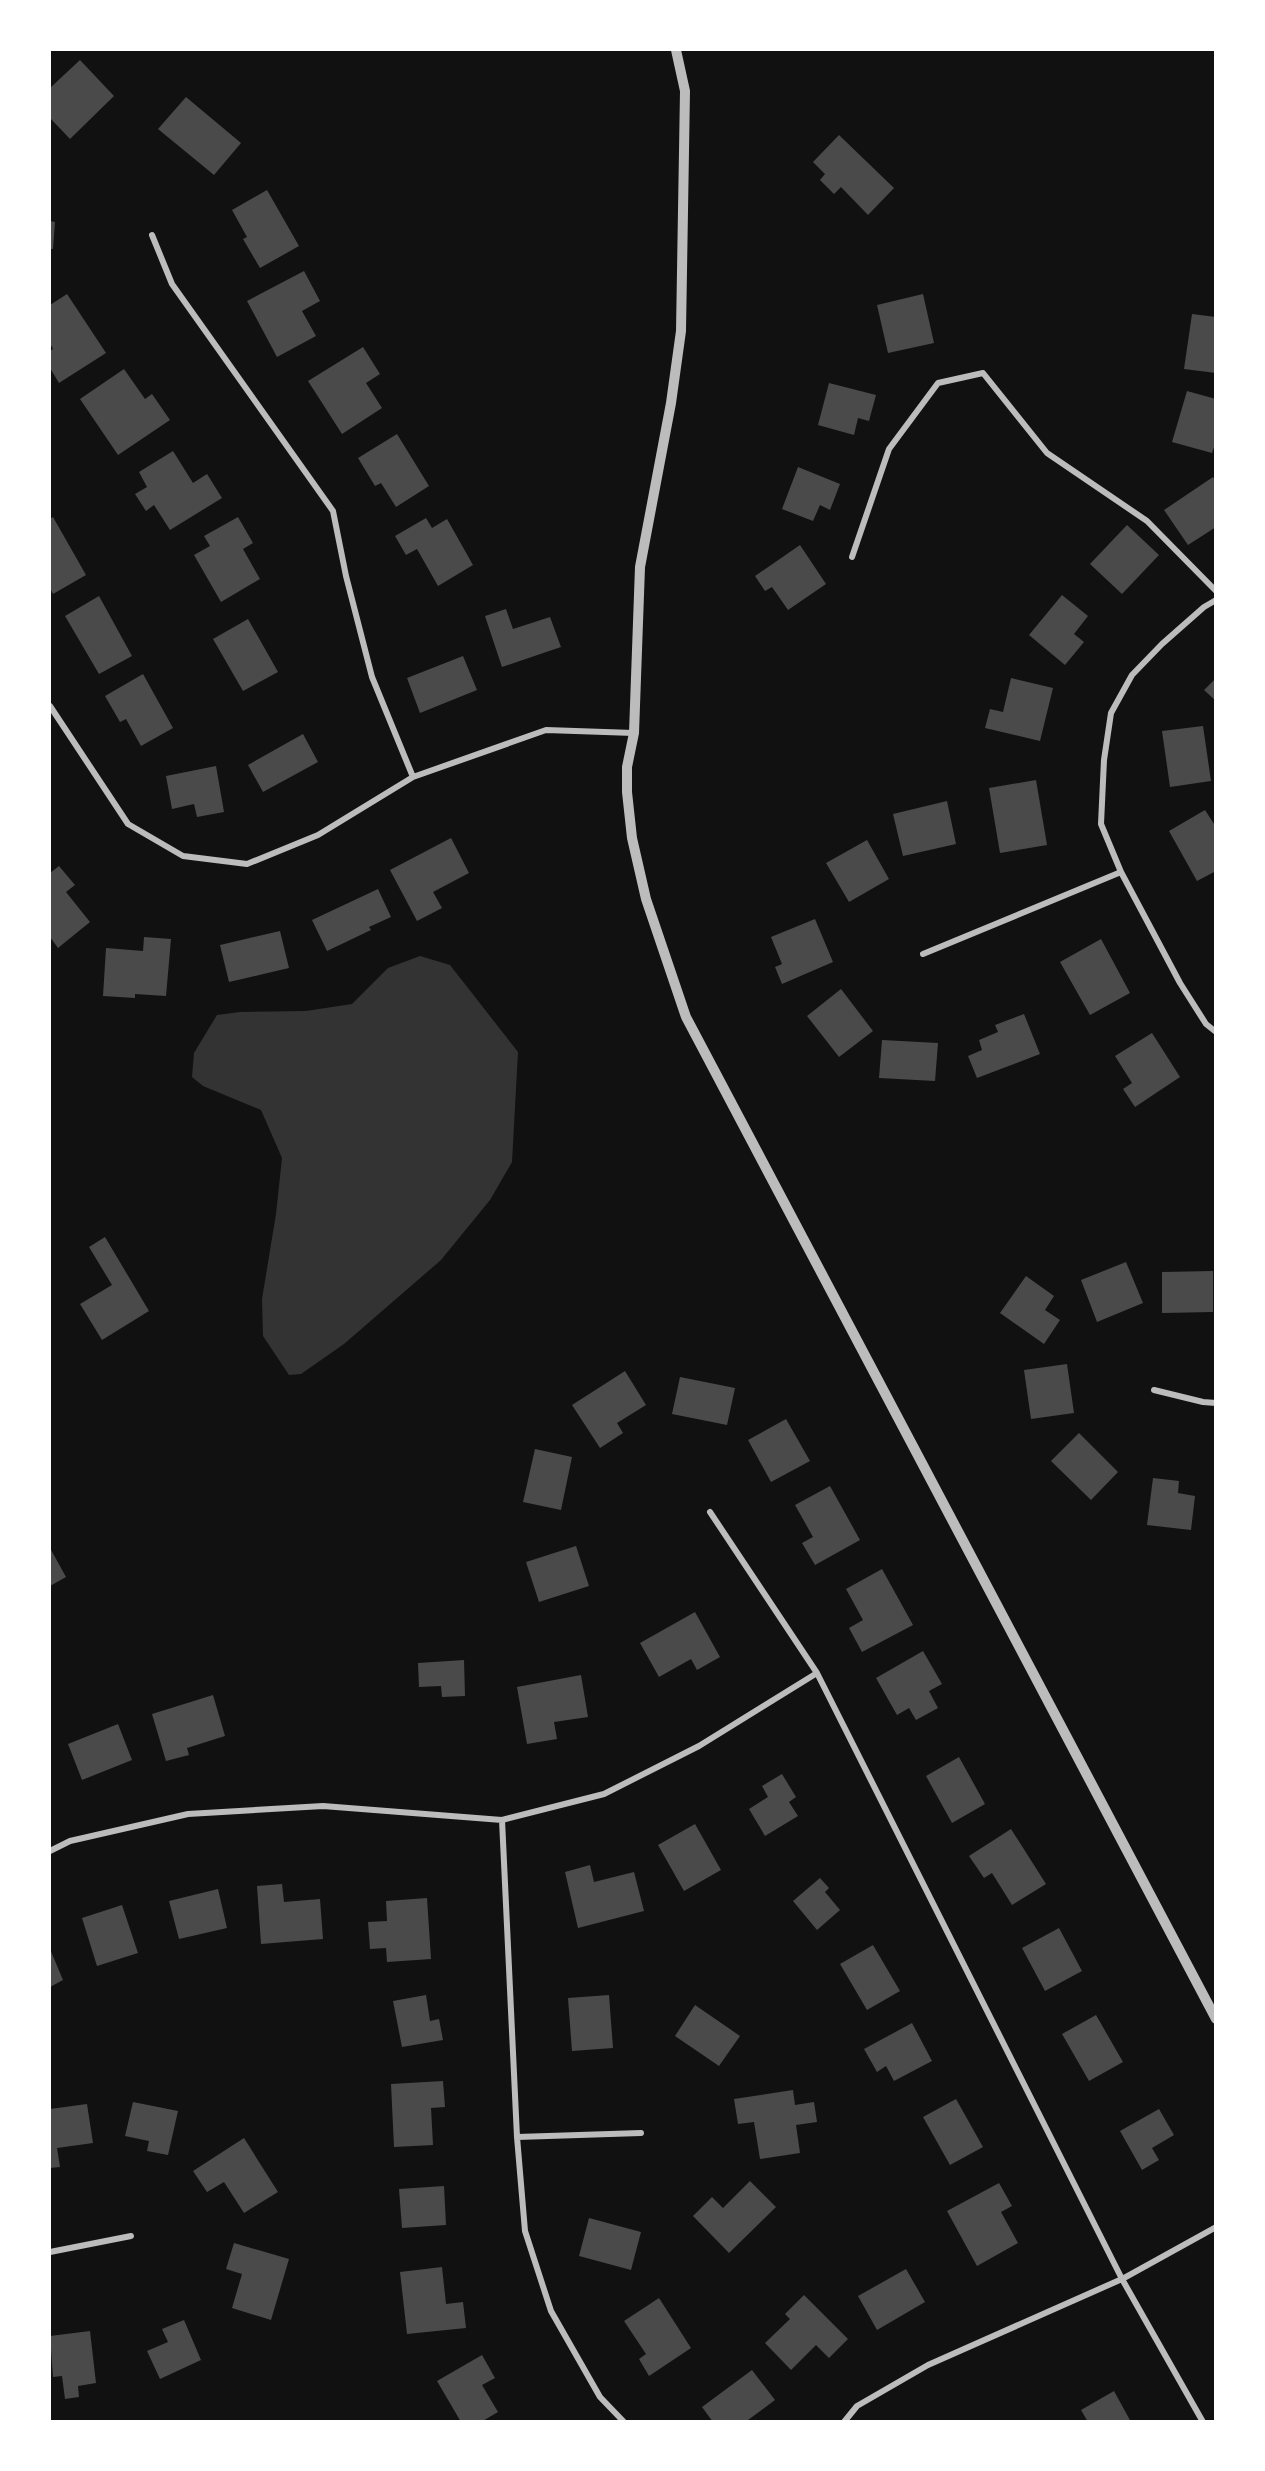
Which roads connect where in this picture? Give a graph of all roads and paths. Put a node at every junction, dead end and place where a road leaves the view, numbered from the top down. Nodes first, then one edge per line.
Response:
1 (676, 50) edge
2 (152, 235) dead end
3 (852, 557) dead end
4 (1215, 591) edge
5 (1215, 600) edge
6 (50, 706) edge
7 (634, 733) junction
8 (413, 777) junction
9 (1121, 872) junction
10 (923, 954) dead end
11 (1215, 1032) edge
12 (1154, 1390) dead end
13 (1215, 1403) edge
14 (710, 1512) dead end
15 (817, 1673) junction
16 (502, 1820) junction
17 (50, 1851) edge
18 (1215, 2019) edge
19 (641, 2133) dead end
20 (516, 2137) junction
21 (1215, 2227) edge
22 (131, 2236) dead end
23 (50, 2252) edge
24 (1122, 2279) junction
25 (624, 2421) edge
26 (844, 2421) edge
27 (1203, 2421) edge

1 - 7 street
2 - 8 street
3 - 4 street
5 - 9 street
6 - 8 street
7 - 8 street
7 - 18 street
9 - 10 street
9 - 11 street
12 - 13 street
14 - 15 street
15 - 16 street
15 - 24 street
16 - 17 street
16 - 20 street
19 - 20 street
20 - 25 street
21 - 24 street
22 - 23 street
24 - 26 street
24 - 27 street

